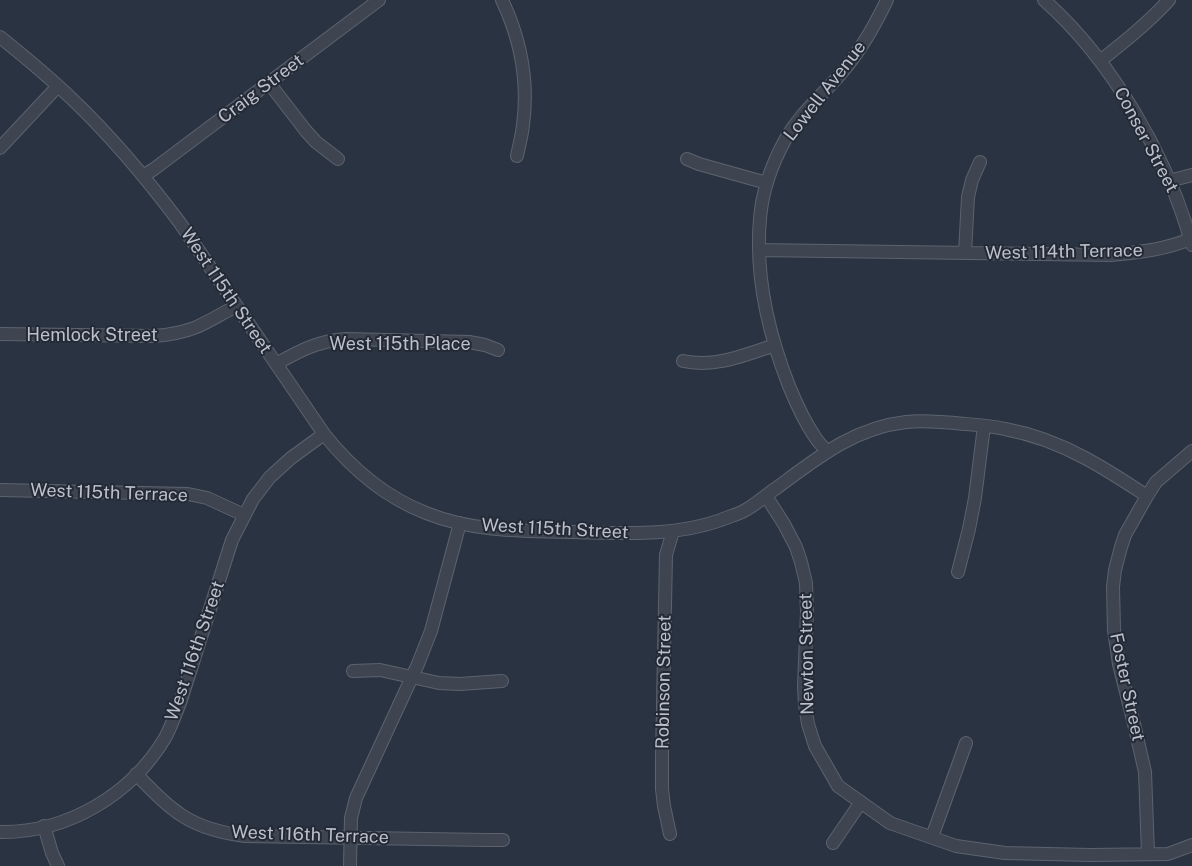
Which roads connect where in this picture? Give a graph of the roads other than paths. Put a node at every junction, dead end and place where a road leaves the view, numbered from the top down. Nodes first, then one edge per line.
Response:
1 (379, 0) edge
2 (502, 0) edge
3 (887, 0) edge
4 (1044, 0) edge
5 (1169, 0) edge
6 (0, 37) edge
7 (1100, 61) junction
8 (269, 83) junction
9 (58, 86) junction
10 (0, 148) edge
11 (517, 156) dead end
12 (338, 158) dead end
13 (688, 159) dead end
14 (980, 162) dead end
15 (1192, 175) edge
16 (143, 176) junction
17 (1169, 181) junction
18 (767, 183) junction
19 (1191, 242) edge
20 (760, 250) junction
21 (965, 253) junction
22 (237, 306) junction
23 (0, 334) edge
24 (775, 346) junction
25 (498, 350) dead end
26 (683, 362) dead end
27 (276, 364) junction
28 (984, 426) junction
29 (324, 434) junction
30 (827, 451) junction
31 (1192, 451) edge
32 (0, 490) edge
33 (766, 496) junction
34 (1147, 496) junction
35 (244, 515) junction
36 (460, 523) junction
37 (673, 531) junction
38 (958, 572) dead end
39 (353, 671) dead end
40 (411, 677) junction
41 (502, 681) dead end
42 (966, 743) dead end
43 (136, 774) junction
44 (861, 802) junction
45 (44, 826) junction
46 (0, 832) edge
47 (670, 834) dead end
48 (932, 837) junction
49 (350, 838) junction
50 (503, 840) dead end
51 (833, 843) dead end
52 (1192, 846) edge
53 (1148, 854) junction
54 (58, 866) edge
55 (350, 866) edge

1 - 8 street, Craig Street
2 - 11 street
3 - 18 street, Lowell Avenue
4 - 7 street, Conser Street
5 - 7 street
6 - 9 street, West 115th Street
7 - 17 street, Conser Street
8 - 12 street
8 - 16 street, Craig Street
9 - 10 street
9 - 16 street, West 115th Street
13 - 18 street
14 - 21 street, West 114th Terrace
15 - 17 street
16 - 22 street, West 115th Street
17 - 19 street, Conser Street
18 - 20 street, Lowell Avenue
19 - 21 street, West 114th Terrace
20 - 21 street, West 114th Terrace
20 - 24 street, Lowell Avenue
22 - 23 street, Hemlock Street
22 - 27 street, West 115th Street
24 - 26 street
24 - 30 street, Lowell Avenue
25 - 27 street, West 115th Place
27 - 29 street, West 115th Street
28 - 30 street, West 115th Street
28 - 34 street, West 115th Street
28 - 38 street
29 - 35 street, West 116th Street
29 - 36 street, West 115th Street
30 - 33 street, West 115th Street
31 - 34 street
32 - 35 street, West 115th Terrace
33 - 37 street, West 115th Street
33 - 44 street, Newton Street
34 - 53 street, Foster Street
35 - 43 street, West 116th Street
36 - 37 street, West 115th Street
36 - 40 street
37 - 47 street, Robinson Street
39 - 40 street
40 - 41 street
40 - 49 street
42 - 48 street
43 - 45 street, West 116th Street
43 - 49 street, West 116th Terrace
44 - 48 street
44 - 51 street
45 - 46 street, West 116th Street
45 - 54 street
48 - 53 street
49 - 50 street, West 116th Terrace
49 - 55 street
52 - 53 street

